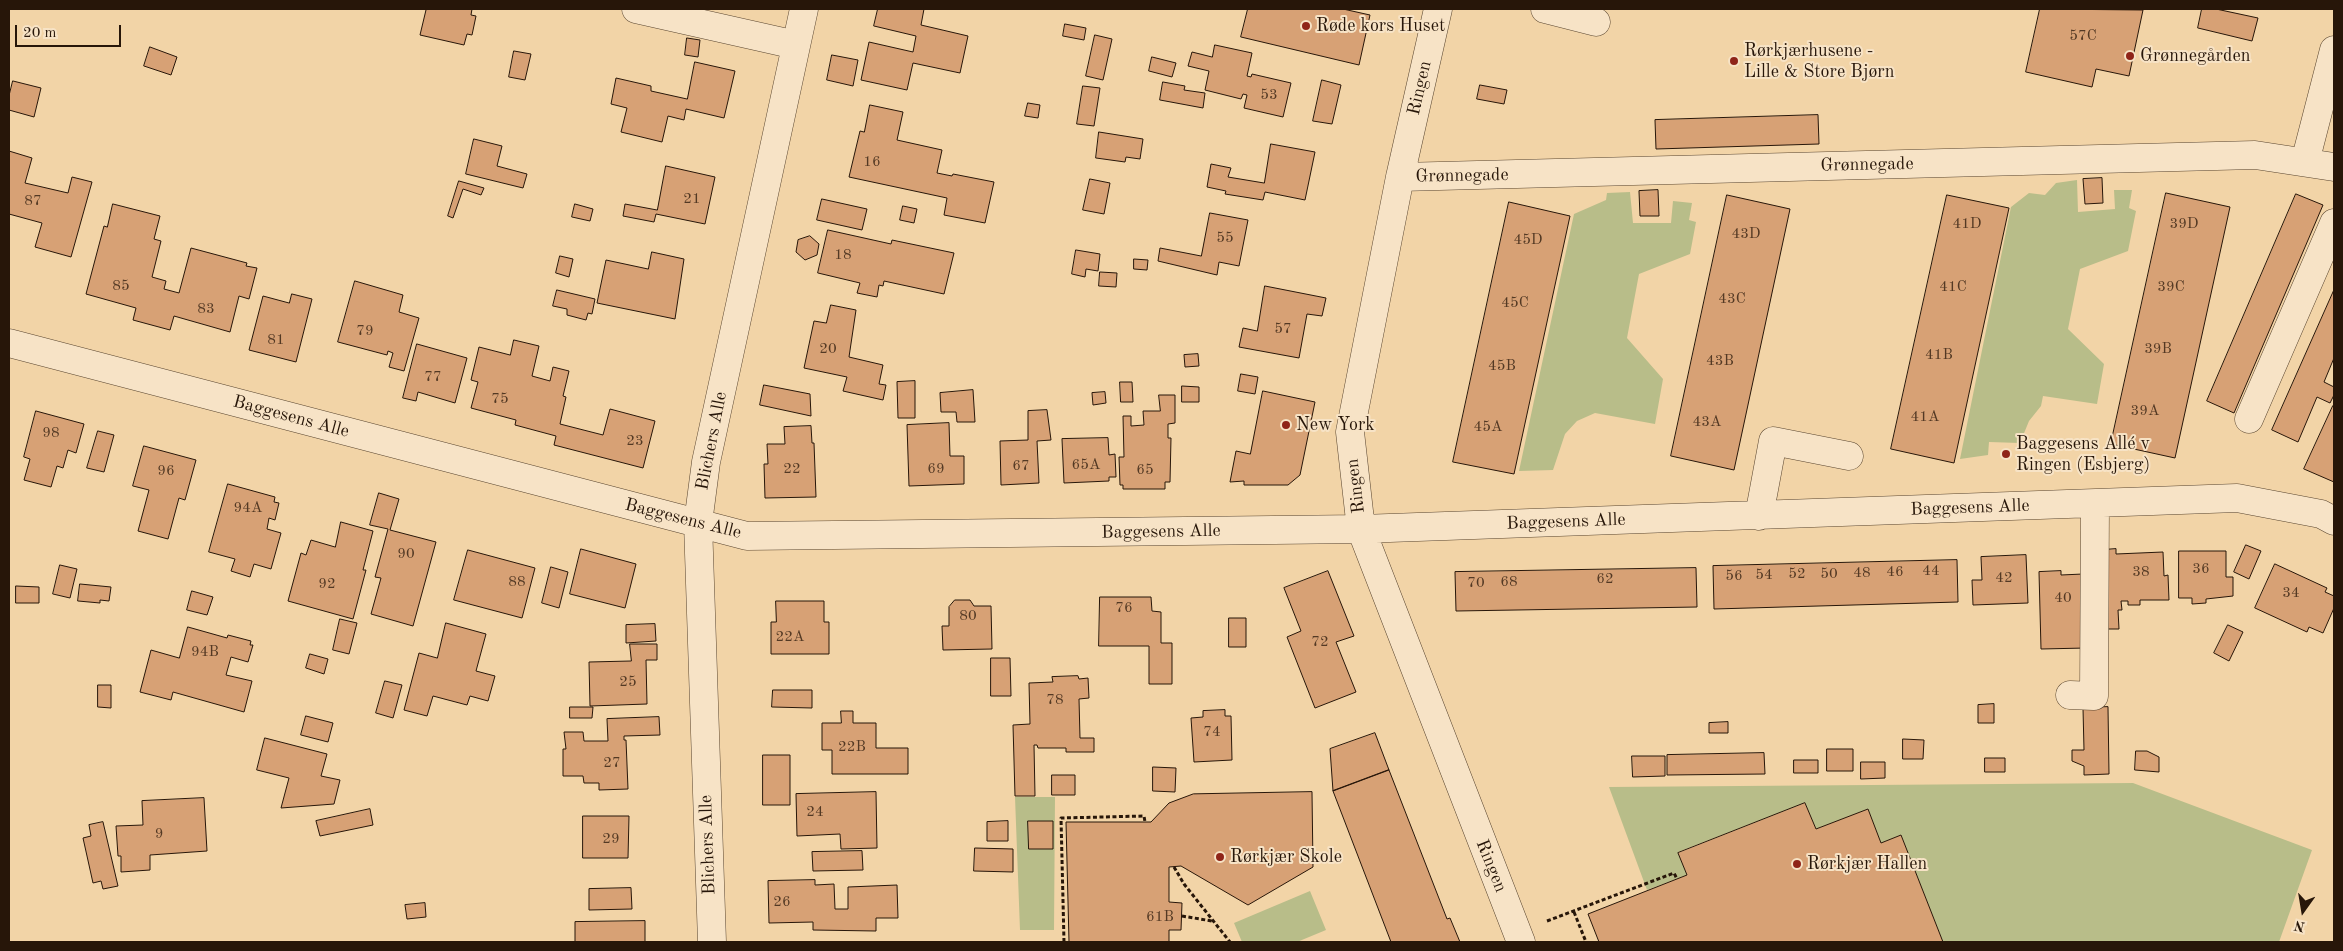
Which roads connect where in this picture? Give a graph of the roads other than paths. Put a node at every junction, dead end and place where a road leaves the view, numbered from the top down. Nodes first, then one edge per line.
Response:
1 (636, 9) edge
2 (804, 9) edge
3 (1438, 9) edge
4 (1545, 9) edge
5 (1596, 22) dead end
6 (796, 45) junction
7 (2334, 50) edge
8 (2305, 162) junction
9 (2334, 167) edge
10 (1400, 178) junction
11 (2334, 223) edge
12 (9, 342) edge
13 (2249, 419) dead end
14 (1849, 456) dead end
15 (2095, 504) junction
16 (1759, 516) junction
17 (2334, 521) edge
18 (698, 523) junction
19 (1361, 529) junction
20 (2070, 695) dead end
21 (1519, 937) edge
22 (712, 942) edge

1 - 6 street
2 - 6 street, Blichers Alle
3 - 10 street, Ringen
4 - 5 street
6 - 18 street, Blichers Alle
7 - 8 street
8 - 9 street, Grønnegade
8 - 10 street, Grønnegade
10 - 19 street, Ringen
11 - 13 street
12 - 18 street, Baggesens Alle
14 - 16 street
15 - 16 street, Baggesens Alle
15 - 17 street, Baggesens Alle
15 - 20 street
16 - 19 street, Baggesens Alle
18 - 19 street, Baggesens Alle
18 - 22 street, Blichers Alle
19 - 21 street, Ringen

